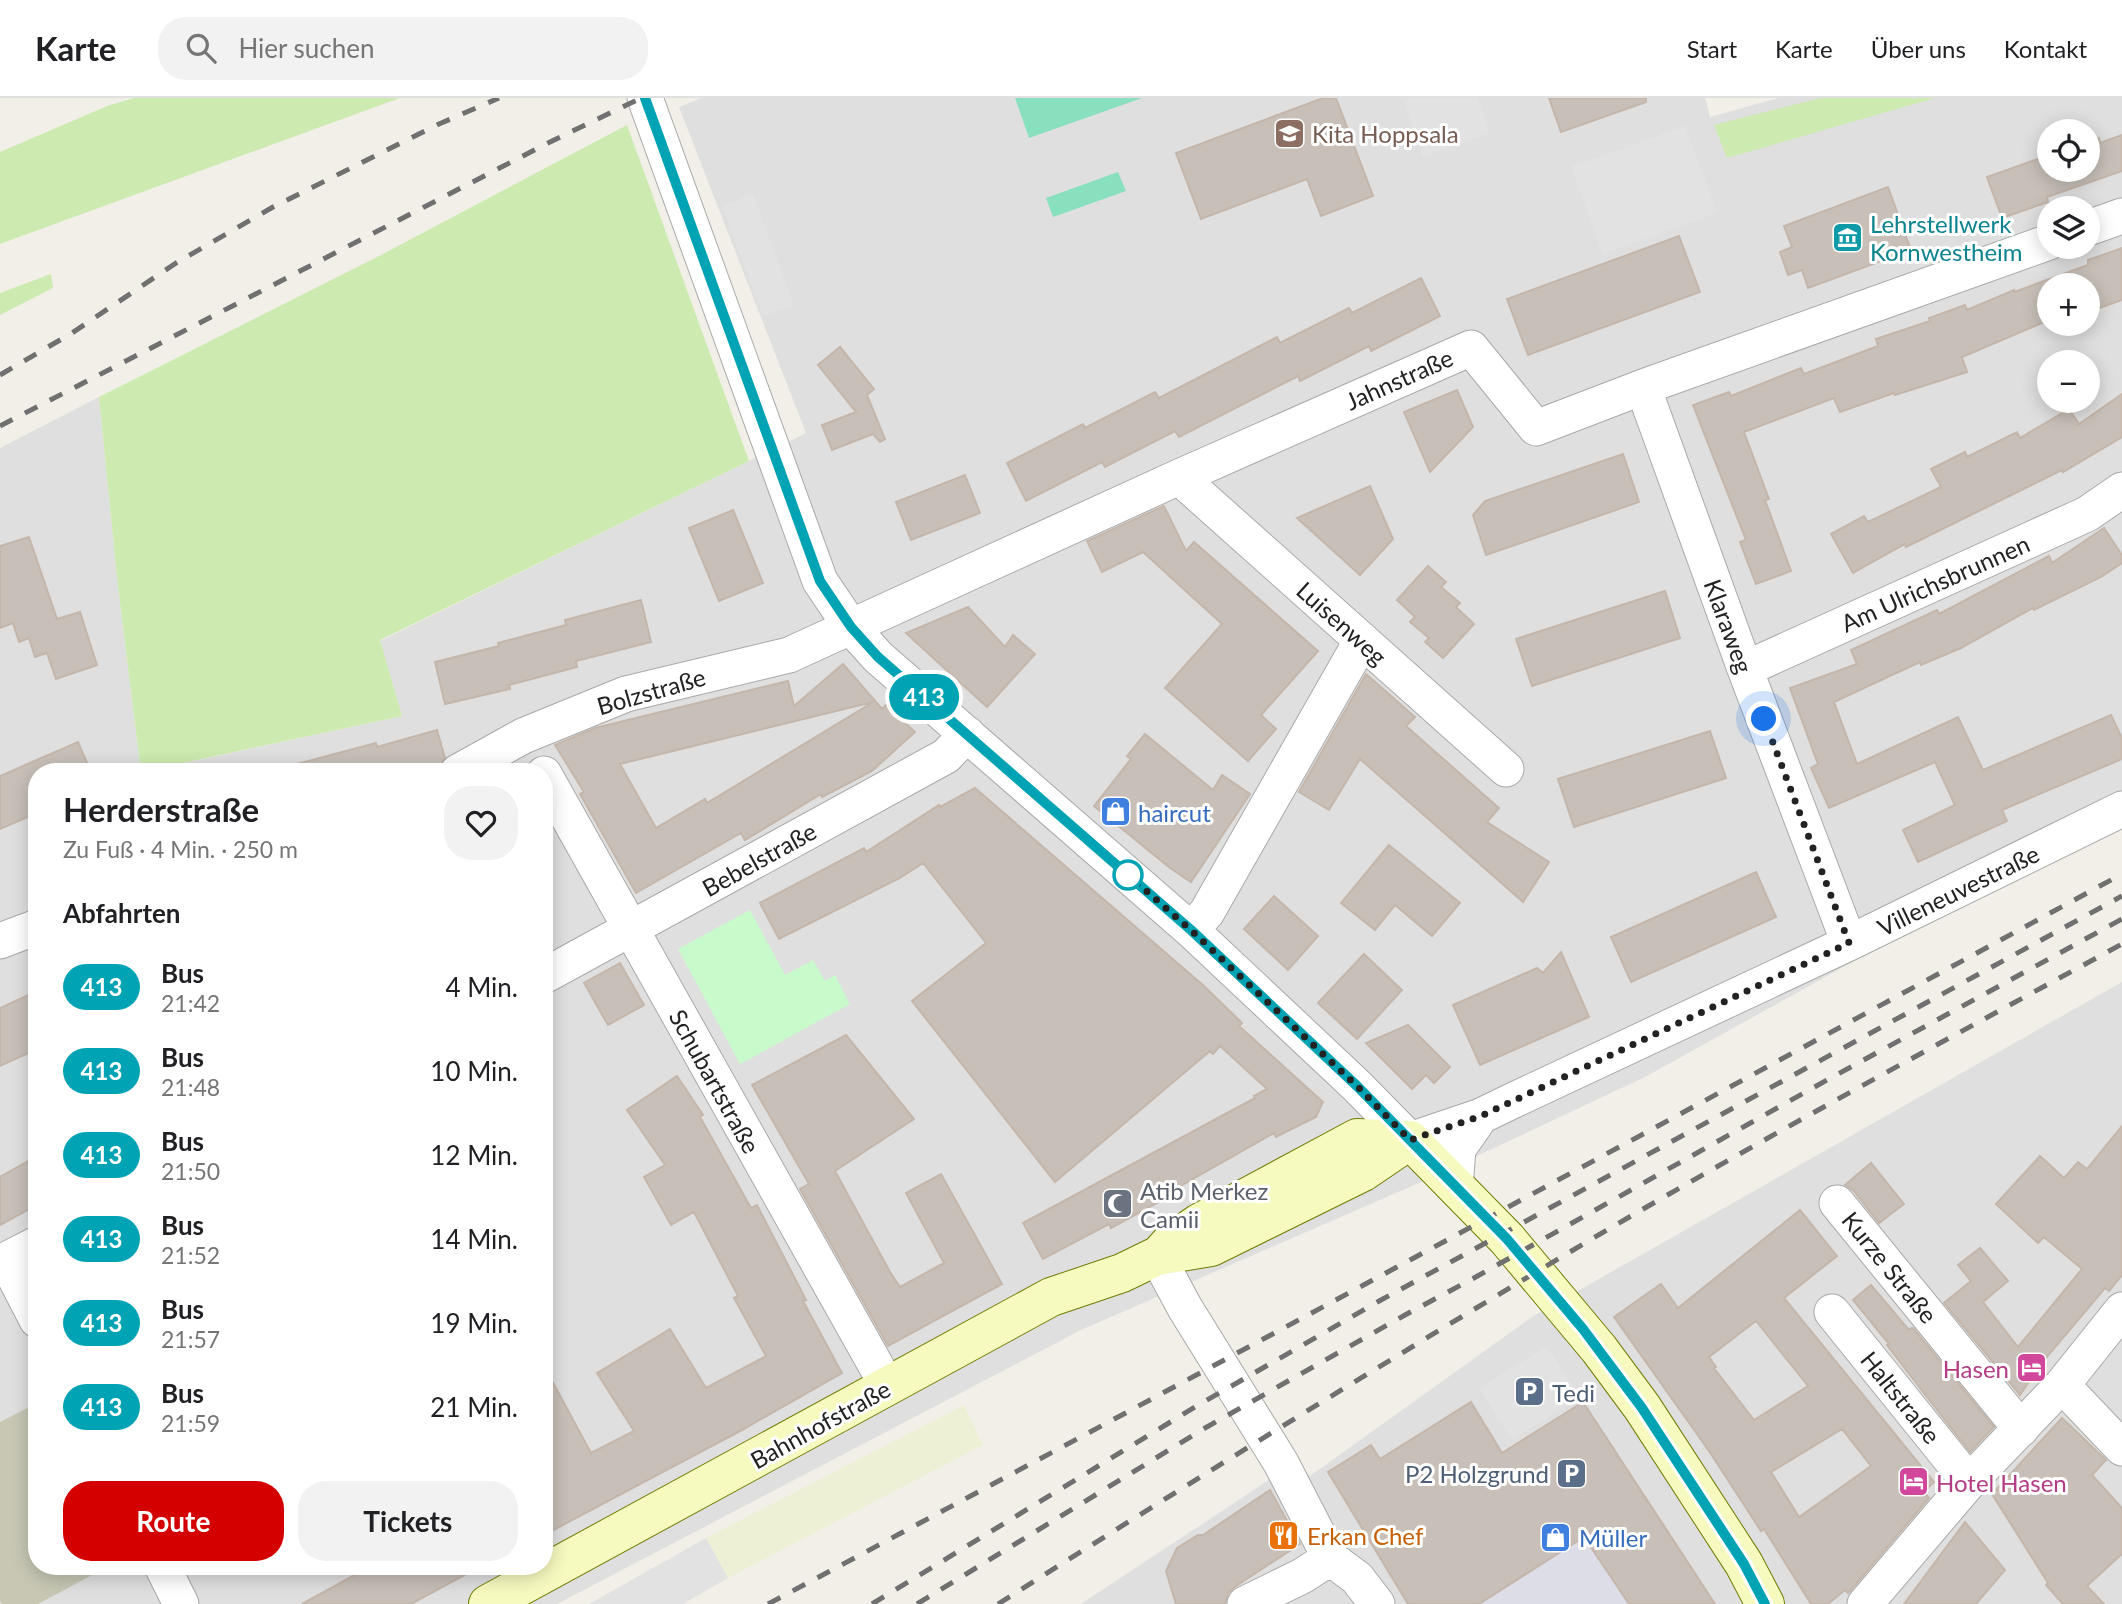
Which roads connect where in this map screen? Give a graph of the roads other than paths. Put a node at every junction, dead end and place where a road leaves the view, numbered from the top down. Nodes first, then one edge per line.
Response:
1 (645, 98) edge
2 (2122, 216) edge
3 (2100, 224) edge
4 (2037, 246) edge
5 (1643, 387) junction
6 (1179, 477) junction
7 (2122, 490) edge
8 (851, 627) junction
9 (1362, 640) junction
10 (1745, 669) junction
11 (967, 734) junction
12 (523, 736) junction
13 (474, 763) edge
14 (538, 763) edge
15 (1506, 769) dead end
16 (553, 789) edge
17 (2122, 809) edge
18 (28, 930) edge
19 (630, 930) junction
20 (1191, 930) junction
21 (0, 941) edge
22 (1849, 943) junction
23 (553, 971) edge
24 (1481, 1116) junction
25 (1410, 1140) junction
26 (1455, 1187) junction
27 (1837, 1203) dead end
28 (28, 1249) edge
29 (1157, 1256) junction
30 (3, 1262) edge
31 (28, 1305) edge
32 (2122, 1310) edge
33 (1832, 1312) dead end
34 (2062, 1385) junction
35 (887, 1387) junction
36 (2021, 1429) junction
37 (2122, 1448) edge
38 (1969, 1482) junction
39 (1330, 1558) junction
40 (553, 1564) edge
41 (166, 1575) edge
42 (534, 1575) edge
43 (181, 1604) edge
44 (488, 1604) edge
45 (1245, 1604) edge
46 (1377, 1604) edge
47 (1765, 1604) edge
48 (1866, 1604) edge

1 - 8 street
2 - 3 street
4 - 5 street, Jahnstraße
5 - 6 street, Jahnstraße
5 - 10 street, Klaraweg
6 - 8 street, Jahnstraße
6 - 9 street, Luisenweg
7 - 10 street, Am Ulrichsbrunnen
8 - 11 street
8 - 12 street, Bolzstraße
9 - 15 street, Luisenweg
9 - 20 street
10 - 22 street, Klaraweg
11 - 19 street, Bebelstraße
11 - 20 street
12 - 13 street, Bolzstraße
12 - 14 street, Schubartstraße
16 - 19 street, Schubartstraße
17 - 22 street, Villeneuvestraße
18 - 21 street
19 - 23 street, Bebelstraße
19 - 35 street, Schubartstraße
20 - 25 street
22 - 24 street, Villeneuvestraße
24 - 25 street, Villeneuvestraße
24 - 26 street
25 - 26 main road
25 - 29 main road, Bahnhofstraße
26 - 47 main road
27 - 36 street, Kurze Straße
28 - 30 street
29 - 35 main road, Bahnhofstraße
29 - 39 street
30 - 31 street
32 - 34 street
33 - 38 street, Haltstraße
34 - 36 street
34 - 37 street
35 - 40 main road, Bahnhofstraße
36 - 38 street
38 - 48 street
39 - 45 street
39 - 46 street
41 - 43 street
42 - 44 main road, Bahnhofstraße

